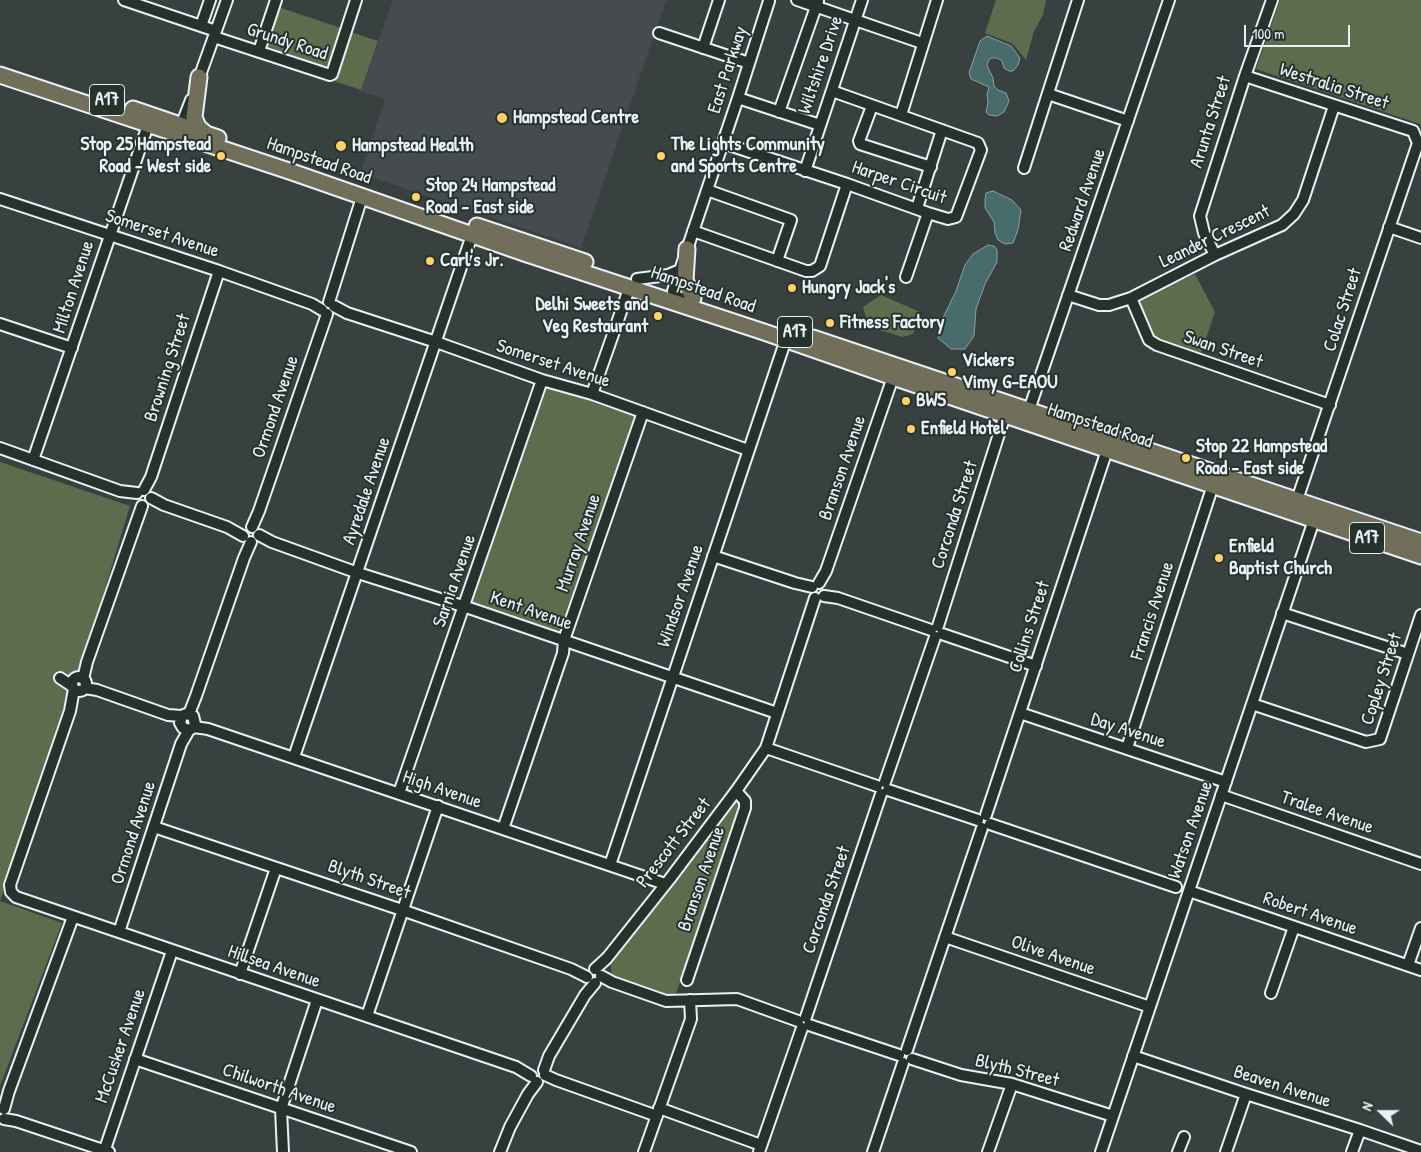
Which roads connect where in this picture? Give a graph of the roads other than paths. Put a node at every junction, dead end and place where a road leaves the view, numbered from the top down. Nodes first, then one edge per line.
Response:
1 (124, 0) edge
2 (210, 0) edge
3 (226, 0) edge
4 (276, 0) edge
5 (356, 0) edge
6 (719, 0) edge
7 (771, 0) edge
8 (797, 0) edge
9 (862, 0) edge
10 (937, 0) edge
11 (1078, 0) edge
12 (1169, 0) edge
13 (1272, 0) edge
14 (817, 3) edge
15 (855, 21) junction
16 (201, 26) junction
17 (659, 33) dead end
18 (215, 34) junction
19 (922, 43) junction
20 (703, 48) junction
21 (259, 51) junction
22 (749, 64) junction
23 (0, 65) edge
24 (0, 75) edge
25 (1245, 76) junction
26 (199, 77) junction
27 (1049, 90) junction
28 (832, 91) junction
29 (738, 98) junction
30 (872, 106) junction
31 (1334, 106) junction
32 (779, 112) junction
33 (901, 115) junction
34 (1128, 121) junction
35 (148, 125) junction
36 (820, 125) junction
37 (179, 130) junction
38 (942, 130) junction
39 (1413, 131) joint
40 (205, 133) junction
41 (723, 142) junction
42 (930, 167) junction
43 (1024, 168) dead end
44 (805, 171) junction
45 (847, 184) junction
46 (707, 190) junction
47 (364, 192) junction
48 (0, 199) edge
49 (917, 208) junction
50 (928, 213) junction
51 (1389, 227) junction
52 (473, 230) junction
53 (693, 231) junction
54 (109, 235) junction
55 (1421, 238) edge
56 (687, 249) junction
57 (1215, 255) junction
58 (777, 261) junction
59 (680, 270) junction
60 (219, 271) junction
61 (906, 277) dead end
62 (633, 281) junction
63 (673, 291) junction
64 (1068, 295) junction
65 (1130, 298) junction
66 (693, 303) junction
67 (328, 308) junction
68 (0, 324) edge
69 (786, 339) junction
70 (436, 342) junction
71 (72, 348) junction
72 (895, 372) junction
73 (542, 380) junction
74 (592, 394) junction
75 (1330, 405) junction
76 (1007, 410) junction
77 (643, 412) junction
78 (1027, 416) junction
79 (1109, 444) junction
80 (0, 448) edge
81 (748, 450) junction
82 (33, 460) junction
83 (1216, 479) junction
84 (143, 498) junction
85 (1294, 506) junction
86 (1316, 514) junction
87 (251, 535) junction
88 (1421, 542) edge
89 (713, 556) junction
90 (1421, 556) edge
91 (358, 573) junction
92 (819, 591) junction
93 (464, 606) junction
94 (1282, 613) junction
95 (1421, 615) edge
96 (937, 632) junction
97 (564, 640) junction
98 (1408, 654) junction
99 (1036, 666) junction
100 (672, 678) junction
101 (79, 684) junction
102 (1252, 704) junction
103 (777, 713) junction
104 (1020, 713) junction
105 (188, 722) junction
106 (766, 748) junction
107 (1127, 748) junction
108 (294, 757) junction
109 (1226, 782) junction
110 (883, 788) junction
111 (736, 791) junction
112 (399, 793) junction
113 (1221, 795) junction
114 (438, 806) junction
115 (984, 822) junction
116 (154, 827) junction
117 (503, 829) junction
118 (1421, 864) edge
119 (610, 865) junction
120 (276, 868) junction
121 (665, 884) junction
122 (1176, 887) dead end
123 (1189, 891) junction
124 (21, 899) joint
125 (402, 910) junction
126 (72, 917) junction
127 (1294, 926) junction
128 (1421, 928) edge
129 (119, 932) junction
130 (945, 937) junction
131 (172, 951) junction
132 (1408, 965) junction
133 (1421, 970) edge
134 (240, 974) junction
135 (595, 976) junction
136 (687, 980) dead end
137 (1271, 993) dead end
138 (317, 1000) junction
139 (690, 1000) junction
140 (1150, 1007) junction
141 (367, 1016) junction
142 (804, 1023) junction
143 (1133, 1056) junction
144 (905, 1057) junction
145 (136, 1059) junction
146 (538, 1075) junction
147 (1012, 1084) junction
148 (1246, 1094) junction
149 (281, 1109) junction
150 (658, 1112) junction
151 (2, 1113) edge
152 (1113, 1116) junction
153 (1360, 1130) junction
154 (1184, 1136) dead end
155 (760, 1148) edge
156 (1421, 1151) edge
157 (106, 1152) edge
158 (283, 1152) edge
159 (410, 1152) edge
160 (500, 1152) edge
161 (644, 1152) edge
162 (874, 1152) edge
163 (988, 1152) edge
164 (1101, 1152) edge
165 (1178, 1152) edge
166 (1226, 1152) edge
167 (1352, 1152) edge

1 - 16 street, Grundy Road
2 - 16 street
3 - 18 street
4 - 21 street
5 - 21 street, Grundy Road
6 - 20 street
7 - 22 street, East Parkway
8 - 14 street
9 - 15 street, Wiltshire Drive
10 - 19 street
11 - 27 street
12 - 34 street, Redward Avenue
13 - 25 street, Arunta Street
14 - 15 street
14 - 32 street
15 - 19 street
15 - 28 street, Wiltshire Drive
16 - 18 street, Grundy Road
17 - 20 street
18 - 21 street, Grundy Road
18 - 26 street
19 - 33 street
20 - 22 street
22 - 29 street, East Parkway
23 - 37 highway, Hampstead Road / A17
24 - 35 highway, Hampstead Road / A17
25 - 31 street, Westralia Street
25 - 57 street, Arunta Street
26 - 37 street
26 - 40 highway
27 - 34 street
27 - 43 street
28 - 30 street, Harper Circuit
28 - 36 street, Wiltshire Drive
29 - 32 street
29 - 41 street, East Parkway
30 - 33 street, Harper Circuit
30 - 42 street
31 - 39 street, Westralia Street
31 - 57 street, Leander Crescent
32 - 36 street
33 - 38 street, Harper Circuit
34 - 64 street, Redward Avenue
35 - 37 highway, Hampstead Road / A17
35 - 54 street, Milton Avenue
36 - 44 street, Wiltshire Drive
37 - 40 highway, Hampstead Road / A17
37 - 47 highway, Hampstead Road / A17
38 - 42 street
38 - 50 street, Harper Circuit
39 - 51 street, Colac Street
40 - 47 highway, Hampstead Road / A17
41 - 44 street, Harper Circuit
41 - 46 street, East Parkway
42 - 49 street
44 - 45 street, Harper Circuit
45 - 49 street, Harper Circuit
45 - 58 street
46 - 53 street, East Parkway
46 - 58 street
47 - 52 highway, Hampstead Road / A17
47 - 67 street, Ormond Avenue
48 - 54 street, Somerset Avenue
49 - 50 street, Harper Circuit
50 - 61 street
51 - 55 street
51 - 75 street, Colac Street
52 - 62 highway, Hampstead Road / A17
52 - 70 street, Ayredale Avenue
53 - 56 street, East Parkway
53 - 58 street
54 - 60 street, Somerset Avenue
54 - 71 street, Milton Avenue
56 - 59 street, East Parkway
56 - 66 highway
57 - 65 street, Leander Crescent
59 - 62 street
59 - 63 street, East Parkway
60 - 67 street, Somerset Avenue
60 - 84 street, Browning Street
62 - 63 highway, Hampstead Road / A17
62 - 66 highway, Hampstead Road / A17
62 - 74 street
63 - 66 highway, Hampstead Road / A17
64 - 65 street, Leander Crescent
64 - 78 street, Redward Avenue
65 - 75 street, Swan Street
66 - 69 highway, Hampstead Road / A17
66 - 72 highway, Hampstead Road / A17
67 - 70 street, Somerset Avenue
67 - 87 street, Ormond Avenue
68 - 71 street
69 - 72 highway, Hampstead Road / A17
69 - 81 street, Windsor Avenue
70 - 73 street, Somerset Avenue
70 - 91 street, Ayredale Avenue
71 - 82 street, Milton Avenue
72 - 76 highway, Hampstead Road / A17
72 - 92 street, Branson Avenue
73 - 74 street, Somerset Avenue
73 - 93 street, Sarnia Avenue
74 - 77 street, Somerset Avenue
75 - 85 street, Colac Street
76 - 78 highway, Hampstead Road / A17
76 - 96 street, Corconda Street
77 - 81 street, Somerset Avenue
77 - 97 street, Murray Avenue
78 - 79 highway, Hampstead Road / A17
79 - 83 highway, Hampstead Road / A17
79 - 99 street, Collins Street
80 - 82 street, Kent Avenue
81 - 89 street, Windsor Avenue
82 - 84 street, Kent Avenue
83 - 85 highway, Hampstead Road / A17
83 - 107 street, Francis Avenue
84 - 87 street, Kent Avenue
84 - 101 street, Browning Street
85 - 86 highway, Hampstead Road / A17
86 - 88 highway, Hampstead Road / A17
86 - 90 highway, Hampstead Road / A17
86 - 94 street, Watson Avenue
87 - 91 street, Kent Avenue
87 - 105 street, Ormond Avenue
89 - 92 street
89 - 100 street, Windsor Avenue
91 - 93 street, Kent Avenue
91 - 108 street, Ayredale Avenue
92 - 96 street
92 - 103 street, Branson Avenue
93 - 97 street, Kent Avenue
93 - 112 street, Sarnia Avenue
94 - 98 street
94 - 102 street, Watson Avenue
95 - 98 street, Copley Street
96 - 99 street
96 - 110 street, Corconda Street
97 - 100 street, Kent Avenue
97 - 117 street, Murray Avenue
98 - 102 street, Copley Street
99 - 104 street, Collins Street
100 - 103 street, Kent Avenue
100 - 119 street, Windsor Avenue
101 - 105 street, High Avenue
101 - 124 street, Browning Street
102 - 109 street, Watson Avenue
103 - 106 street, Branson Avenue
104 - 107 street, Day Avenue
104 - 115 street, Collins Street
105 - 108 street, High Avenue
105 - 116 street, Ormond Avenue
106 - 110 street
106 - 111 street, Prescott Street
107 - 109 street, Day Avenue
108 - 112 street, High Avenue
109 - 113 street, Watson Avenue
110 - 115 street
110 - 142 street, Corconda Street
111 - 121 street, Prescott Street
111 - 136 street, Branson Avenue
112 - 114 street, High Avenue
113 - 118 street, Tralee Avenue
113 - 123 street, Watson Avenue
114 - 117 street, High Avenue
114 - 125 street
115 - 122 street
115 - 130 street, Collins Street
116 - 120 street, Blyth Street
116 - 129 street, Ormond Avenue
117 - 119 street, High Avenue
119 - 121 street, High Avenue
120 - 125 street, Blyth Street
120 - 134 street
121 - 135 street, Prescott Street
123 - 127 street, Robert Avenue
123 - 140 street, Watson Avenue
124 - 126 street, Hillsea Avenue
125 - 135 street, Blyth Street
125 - 141 street
126 - 129 street, Hillsea Avenue
126 - 151 street
127 - 132 street, Robert Avenue
127 - 137 street
128 - 132 street
129 - 131 street, Hillsea Avenue
130 - 140 street, Olive Avenue
130 - 144 street, Collins Street
131 - 134 street, Hillsea Avenue
131 - 145 street, McCusker Avenue
132 - 133 street, Robert Avenue
134 - 138 street, Hillsea Avenue
135 - 139 street, Blyth Street
135 - 146 street, Prescott Street
138 - 141 street, Hillsea Avenue
138 - 149 street
139 - 142 street, Blyth Street
139 - 150 street
140 - 143 street, Watson Avenue
141 - 146 street, Hillsea Avenue
142 - 144 street, Blyth Street
142 - 155 street, Corconda Street
143 - 148 street, Beaven Avenue
143 - 152 street, Watson Avenue
144 - 147 street, Blyth Street
144 - 162 street, Collins Street
145 - 149 street, Chilworth Avenue
145 - 157 street, McCusker Avenue
146 - 150 street, Hillsea Avenue
146 - 160 street, Prescott Street
147 - 152 street, Blyth Street
147 - 163 street
148 - 153 street, Beaven Avenue
148 - 166 street
149 - 158 street
149 - 159 street, Chilworth Avenue
150 - 155 street, Hillsea Avenue
150 - 161 street
151 - 157 street
152 - 164 street, Watson Avenue
153 - 156 street, Beaven Avenue
153 - 167 street
154 - 165 street

